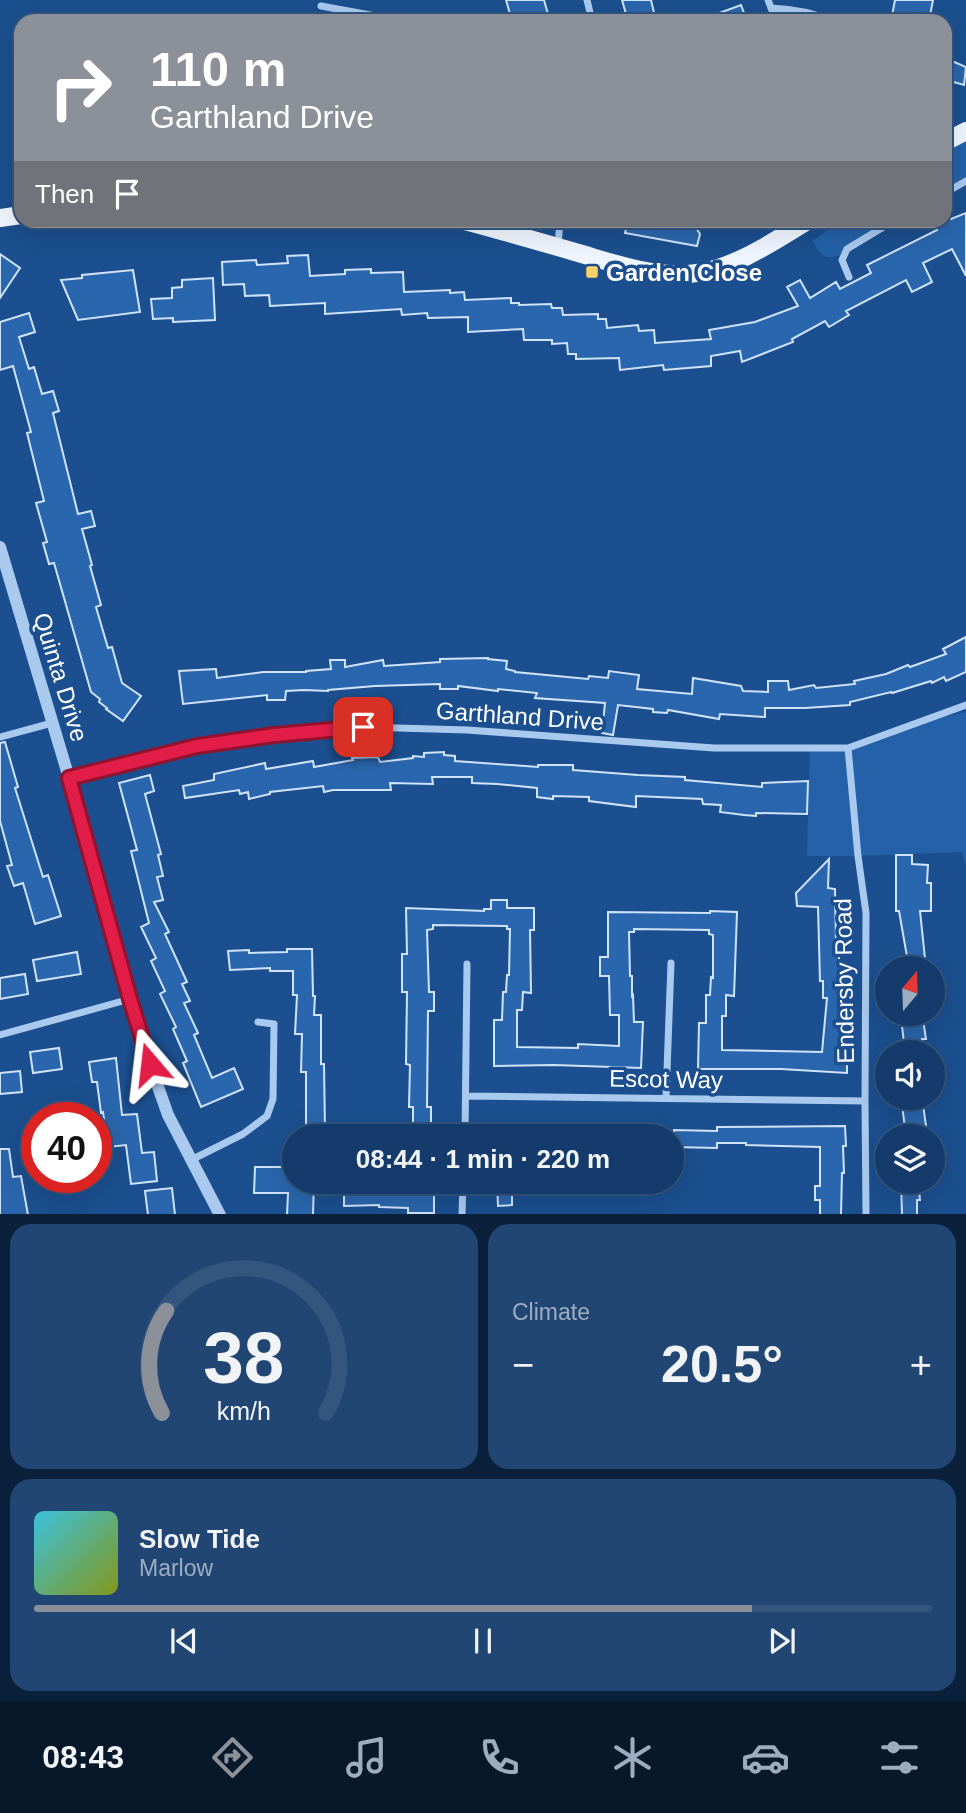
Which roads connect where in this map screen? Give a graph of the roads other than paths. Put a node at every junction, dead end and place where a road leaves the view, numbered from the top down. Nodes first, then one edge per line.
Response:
1 (770, 4) edge
2 (321, 6) dead end
3 (365, 14) edge
4 (817, 14) edge
5 (493, 228) edge
6 (559, 228) edge
7 (795, 228) edge
8 (882, 228) edge
9 (558, 247) junction
10 (849, 277) dead end
11 (0, 547) edge
12 (966, 705) edge
13 (52, 723) junction
14 (0, 737) edge
15 (848, 748) junction
16 (69, 778) junction
17 (671, 963) dead end
18 (467, 964) dead end
19 (130, 999) junction
20 (258, 1022) dead end
21 (0, 1035) edge
22 (467, 1096) junction
23 (666, 1098) junction
24 (865, 1101) junction
25 (466, 1124) edge
26 (191, 1160) junction
27 (463, 1194) edge
28 (220, 1214) edge
29 (462, 1214) edge
30 (866, 1214) edge

1 - 4 street
2 - 3 street
5 - 9 main road
6 - 9 street
7 - 9 main road
8 - 10 street
11 - 13 street, Quinta Drive
12 - 15 street, Garthland Drive
13 - 14 street
13 - 16 street, Quinta Drive
15 - 16 street, Garthland Drive
15 - 24 street, Endersby Road
16 - 19 street, Quinta Drive
17 - 23 street
18 - 22 street
19 - 21 street
19 - 26 street, Quinta Drive
20 - 26 street
22 - 23 street, Escot Way
22 - 25 street
23 - 24 street, Escot Way
24 - 30 street, Endersby Road
26 - 28 street, Quinta Drive
27 - 29 street

